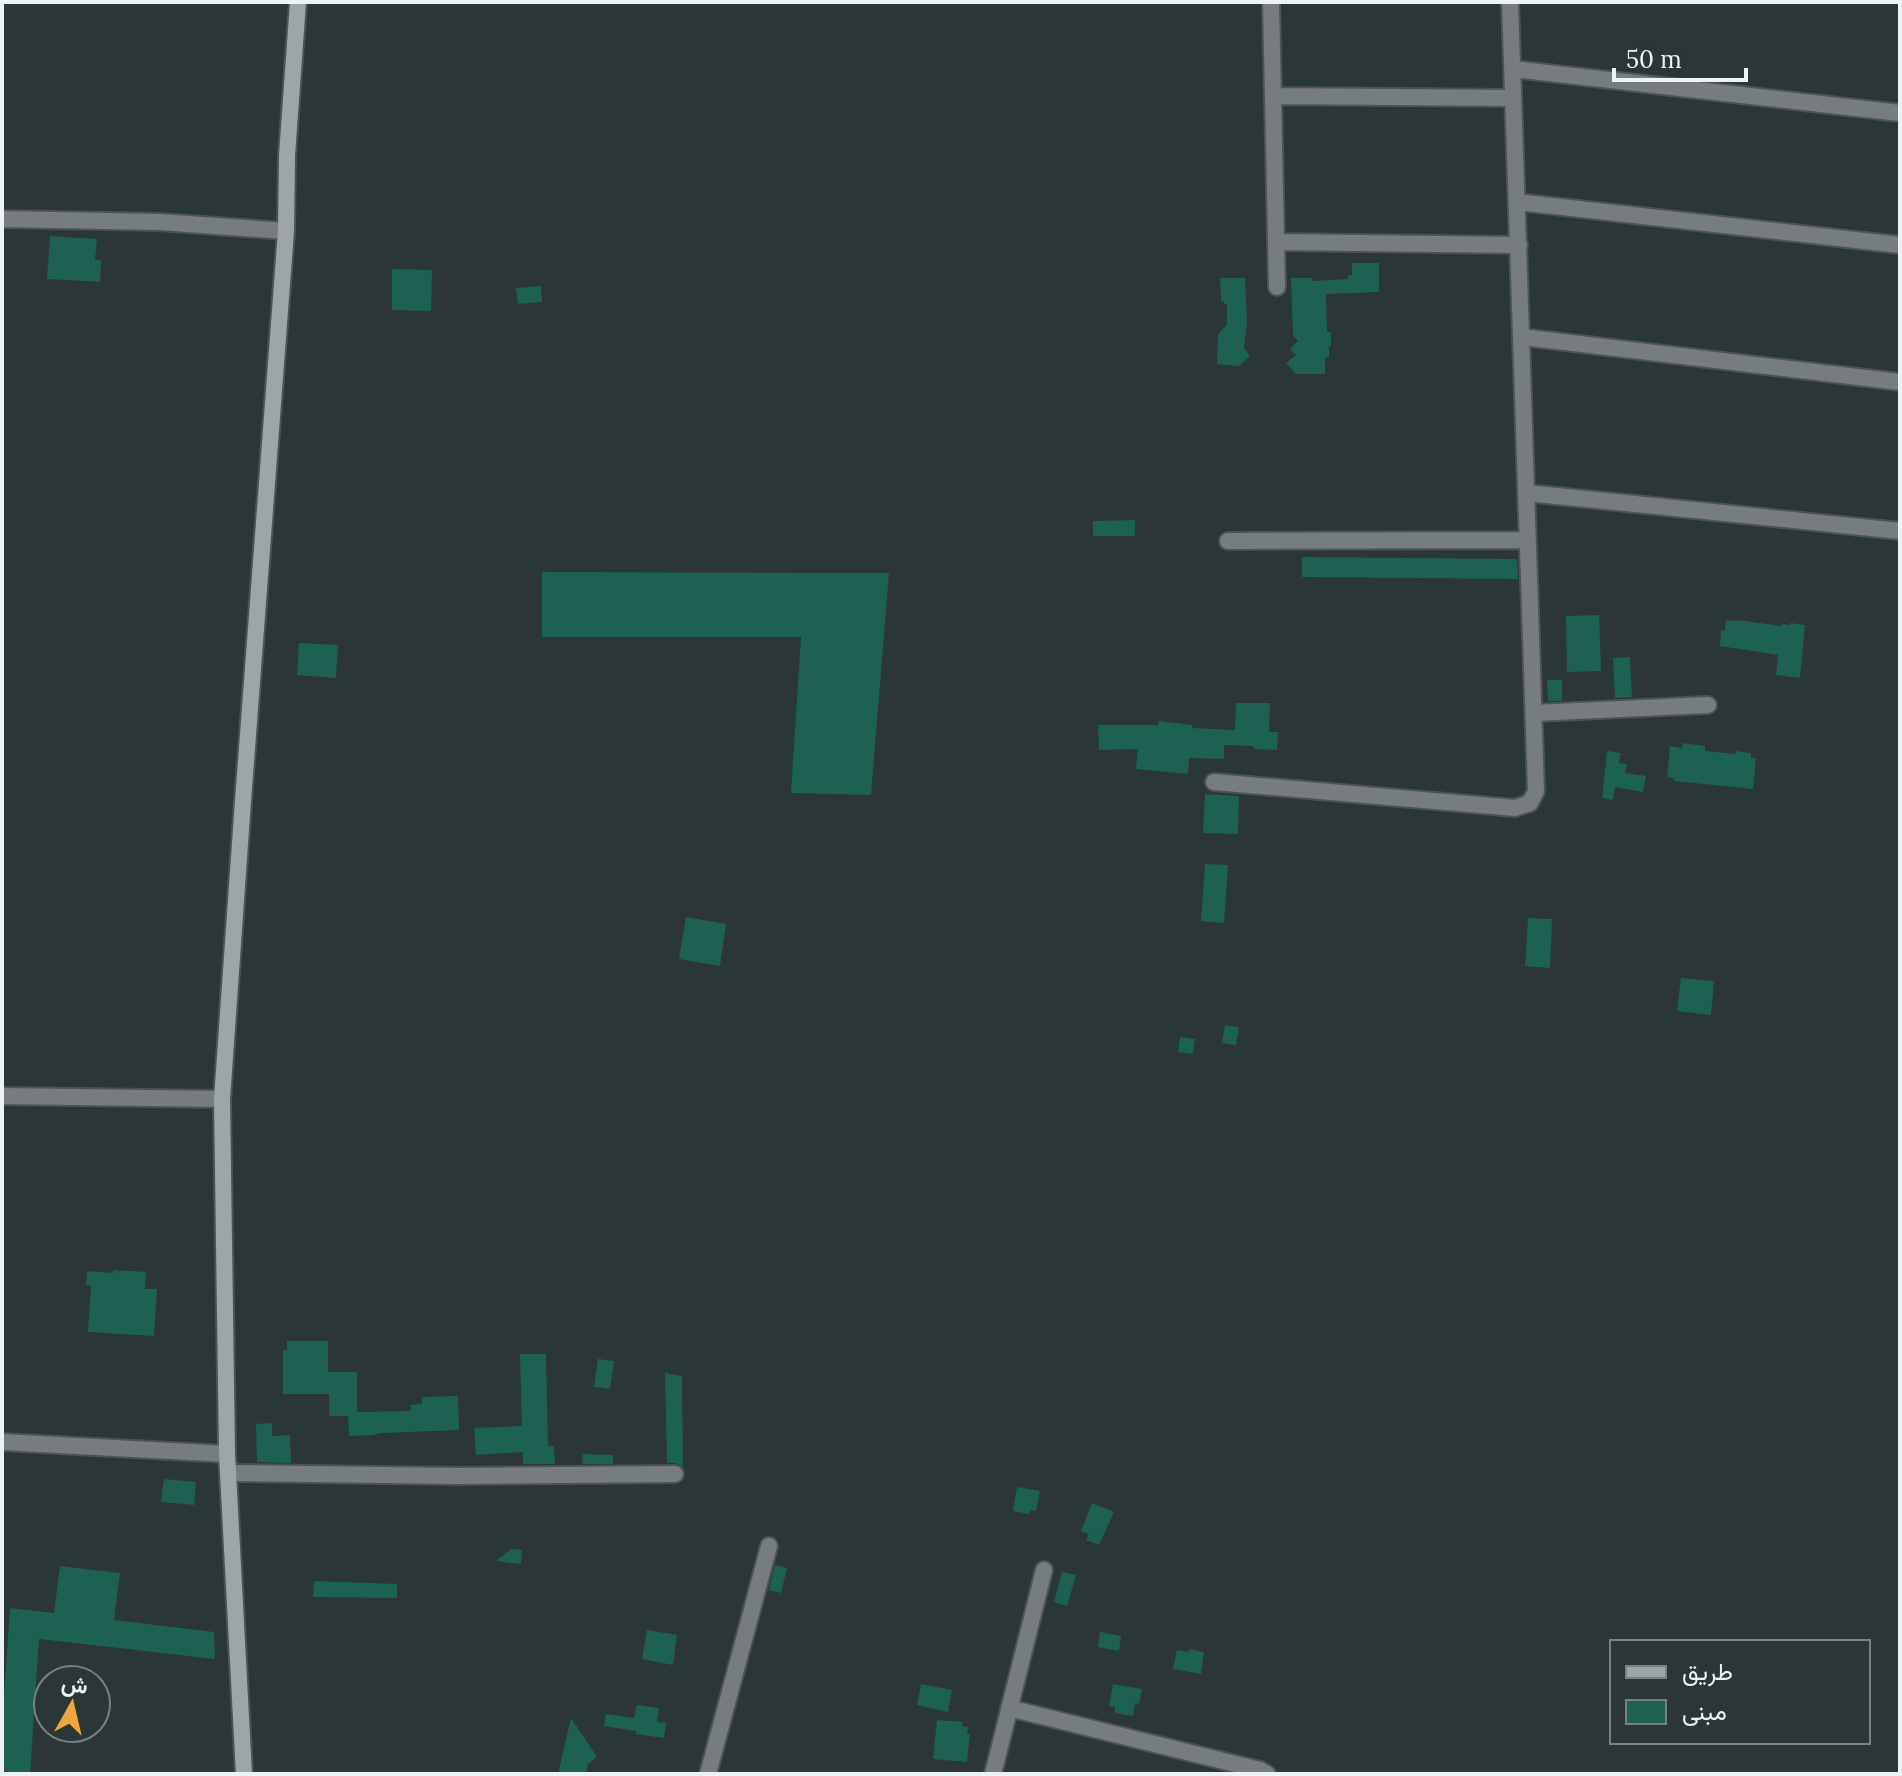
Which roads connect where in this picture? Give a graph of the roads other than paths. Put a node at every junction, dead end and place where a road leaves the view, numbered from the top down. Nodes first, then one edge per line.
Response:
1 (298, 2) edge
2 (1271, 2) edge
3 (1510, 2) edge
4 (1513, 69) junction
5 (1273, 96) junction
6 (1513, 98) junction
7 (1900, 113) edge
8 (1517, 202) junction
9 (2, 219) edge
10 (286, 231) junction
11 (1276, 242) junction
12 (1519, 245) junction
13 (1900, 245) edge
14 (1277, 287) dead end
15 (1522, 337) junction
16 (1900, 382) edge
17 (1527, 493) junction
18 (1900, 531) edge
19 (1528, 540) junction
20 (1228, 541) dead end
21 (1708, 705) dead end
22 (1534, 713) junction
23 (1214, 782) dead end
24 (2, 1096) edge
25 (222, 1099) junction
26 (2, 1442) edge
27 (227, 1454) junction
28 (228, 1473) junction
29 (675, 1474) dead end
30 (769, 1546) dead end
31 (1044, 1570) dead end
32 (1009, 1708) junction
33 (244, 1774) edge
34 (708, 1774) edge
35 (993, 1774) edge
36 (1267, 1774) edge

1 - 10 main road
2 - 5 street
3 - 4 street
4 - 6 street
4 - 7 street
5 - 6 street
5 - 11 street
6 - 8 street
8 - 12 street
8 - 13 street
9 - 10 street
10 - 25 main road
11 - 12 street
11 - 14 street
12 - 15 street
15 - 16 street
15 - 17 street
17 - 18 street
17 - 19 street
19 - 20 street
19 - 22 street
21 - 22 street
22 - 23 street
24 - 25 street
25 - 27 main road
26 - 27 street
27 - 28 main road
28 - 29 street
28 - 33 main road
30 - 34 street
31 - 32 street
32 - 35 street
32 - 36 street

